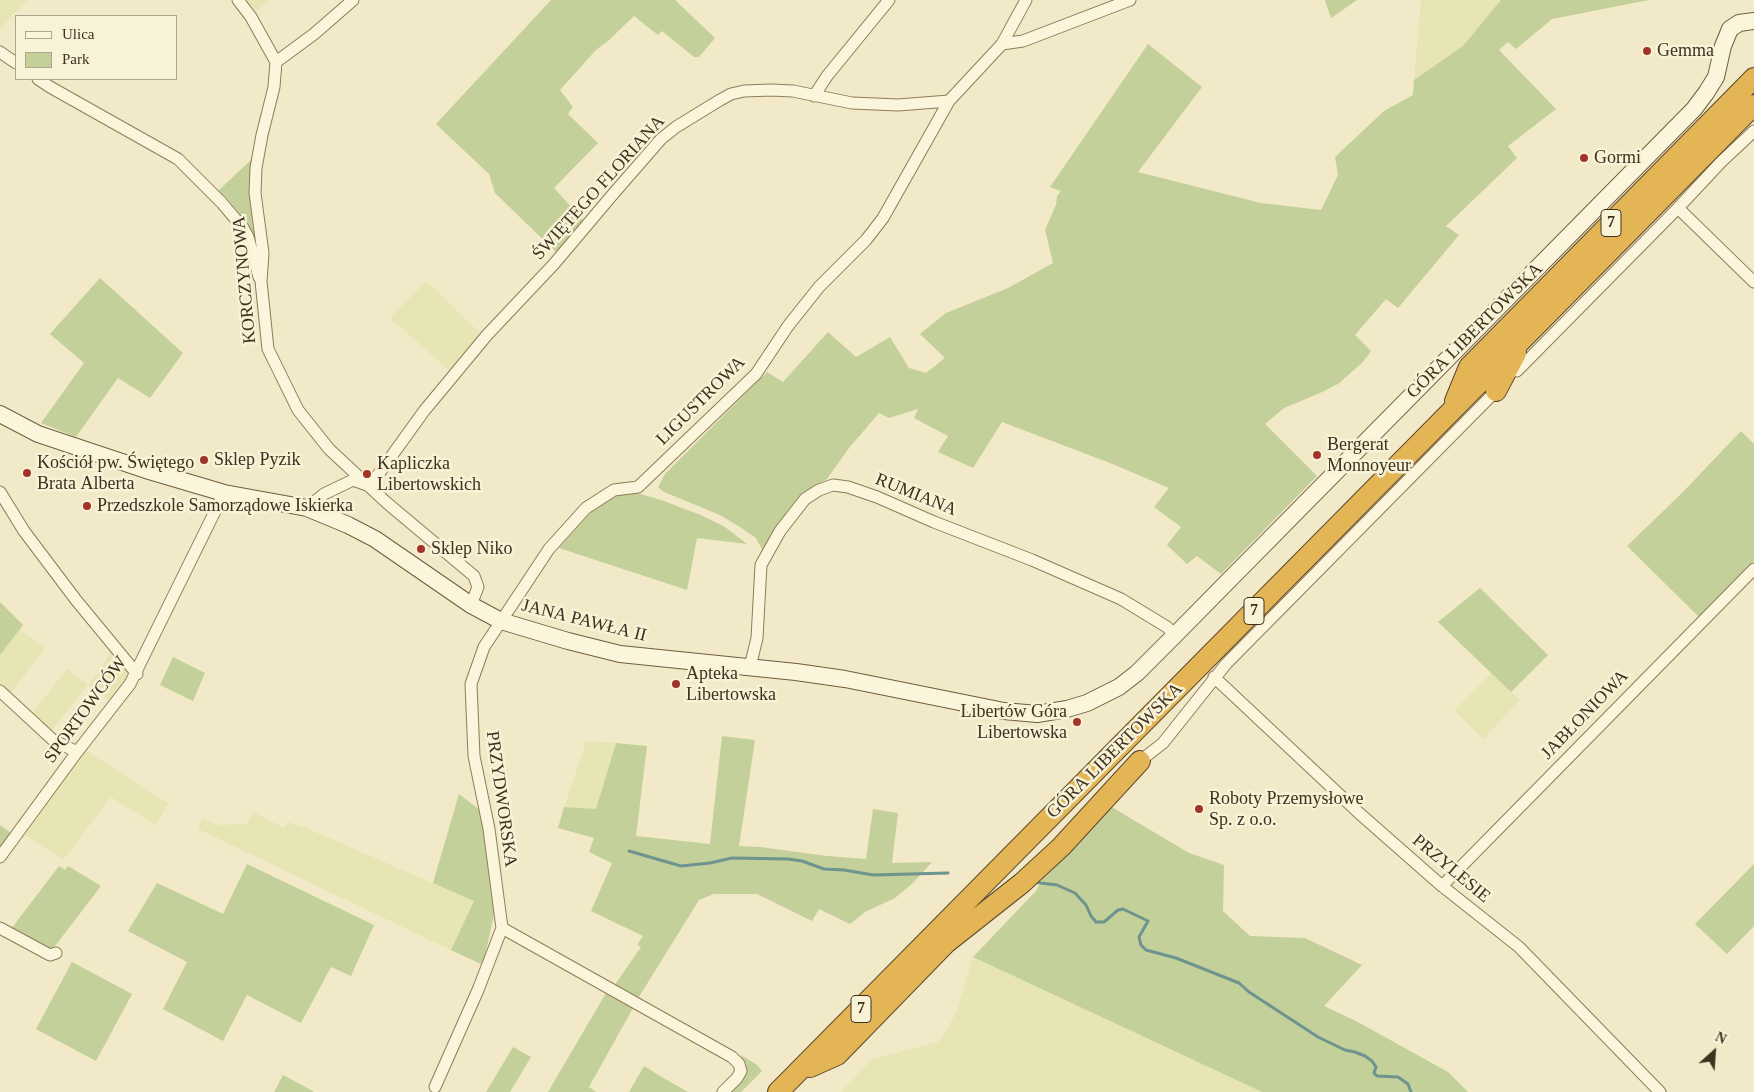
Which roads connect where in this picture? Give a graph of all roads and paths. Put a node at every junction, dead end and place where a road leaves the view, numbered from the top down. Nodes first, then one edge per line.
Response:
1 (238, 0) edge
2 (353, 0) edge
3 (889, 0) edge
4 (1026, 0) edge
5 (1130, 0) edge
6 (1754, 20) edge
7 (1002, 44) junction
8 (0, 52) edge
9 (15, 62) edge
10 (276, 62) junction
11 (1754, 78) edge
12 (40, 80) edge
13 (814, 96) junction
14 (949, 101) junction
15 (1754, 105) edge
16 (1754, 131) edge
17 (1678, 208) junction
18 (261, 281) junction
19 (1754, 282) edge
20 (1526, 335) junction
21 (1517, 370) dead end
22 (1496, 391) joint
23 (1452, 410) junction
24 (0, 414) edge
25 (370, 486) junction
26 (0, 492) edge
27 (224, 493) junction
28 (307, 508) junction
29 (1754, 569) edge
30 (471, 605) junction
31 (501, 621) junction
32 (1175, 635) junction
33 (750, 667) junction
34 (136, 674) junction
35 (1214, 677) junction
36 (0, 691) edge
37 (77, 752) junction
38 (1140, 761) joint
39 (0, 857) edge
40 (1442, 886) junction
41 (0, 928) edge
42 (502, 928) junction
43 (56, 953) dead end
44 (797, 1074) junction
45 (434, 1086) dead end
46 (723, 1092) edge
47 (778, 1092) edge
48 (1660, 1092) edge

1 - 10 street
2 - 10 street
3 - 13 street
4 - 7 street
5 - 7 street
6 - 32 street, GÓRA LIBERTOWSKA
7 - 14 street
8 - 9 street
10 - 18 street, KORCZYNOWA
11 - 23 highway, GÓRA LIBERTOWSKA / 7
12 - 18 street
13 - 14 street, ŚWIĘTEGO FLORIANA
13 - 25 street, ŚWIĘTEGO FLORIANA
14 - 31 street, LIGUSTROWA
15 - 20 highway, GÓRA LIBERTOWSKA / 7
16 - 17 street
17 - 19 street
17 - 21 street
18 - 25 street, KORCZYNOWA
20 - 22 highway
20 - 23 highway, GÓRA LIBERTOWSKA / 7
22 - 35 street, GÓRA LIBERTOWSKA
23 - 44 highway, GÓRA LIBERTOWSKA / 7
24 - 27 street, JANA PAWŁA II
25 - 28 street
25 - 30 street, KORCZYNOWA
26 - 34 street
27 - 28 street, JANA PAWŁA II
27 - 34 street, SPORTOWCÓW
28 - 30 street, JANA PAWŁA II
29 - 40 street, JABŁONIOWA
30 - 31 street, JANA PAWŁA II
31 - 33 street, JANA PAWŁA II
31 - 42 street, PRZYDWORSKA
32 - 33 street, JANA PAWŁA II
32 - 33 street, RUMIANA
34 - 37 street, SPORTOWCÓW
35 - 38 street, GÓRA LIBERTOWSKA
35 - 40 street, PRZYLESIE
36 - 37 street
37 - 39 street, SPORTOWCÓW
38 - 44 highway, 7
40 - 48 street, PRZYLESIE
41 - 43 street
42 - 45 street, PRZYDWORSKA
42 - 46 street
44 - 47 highway, GÓRA LIBERTOWSKA / 7

